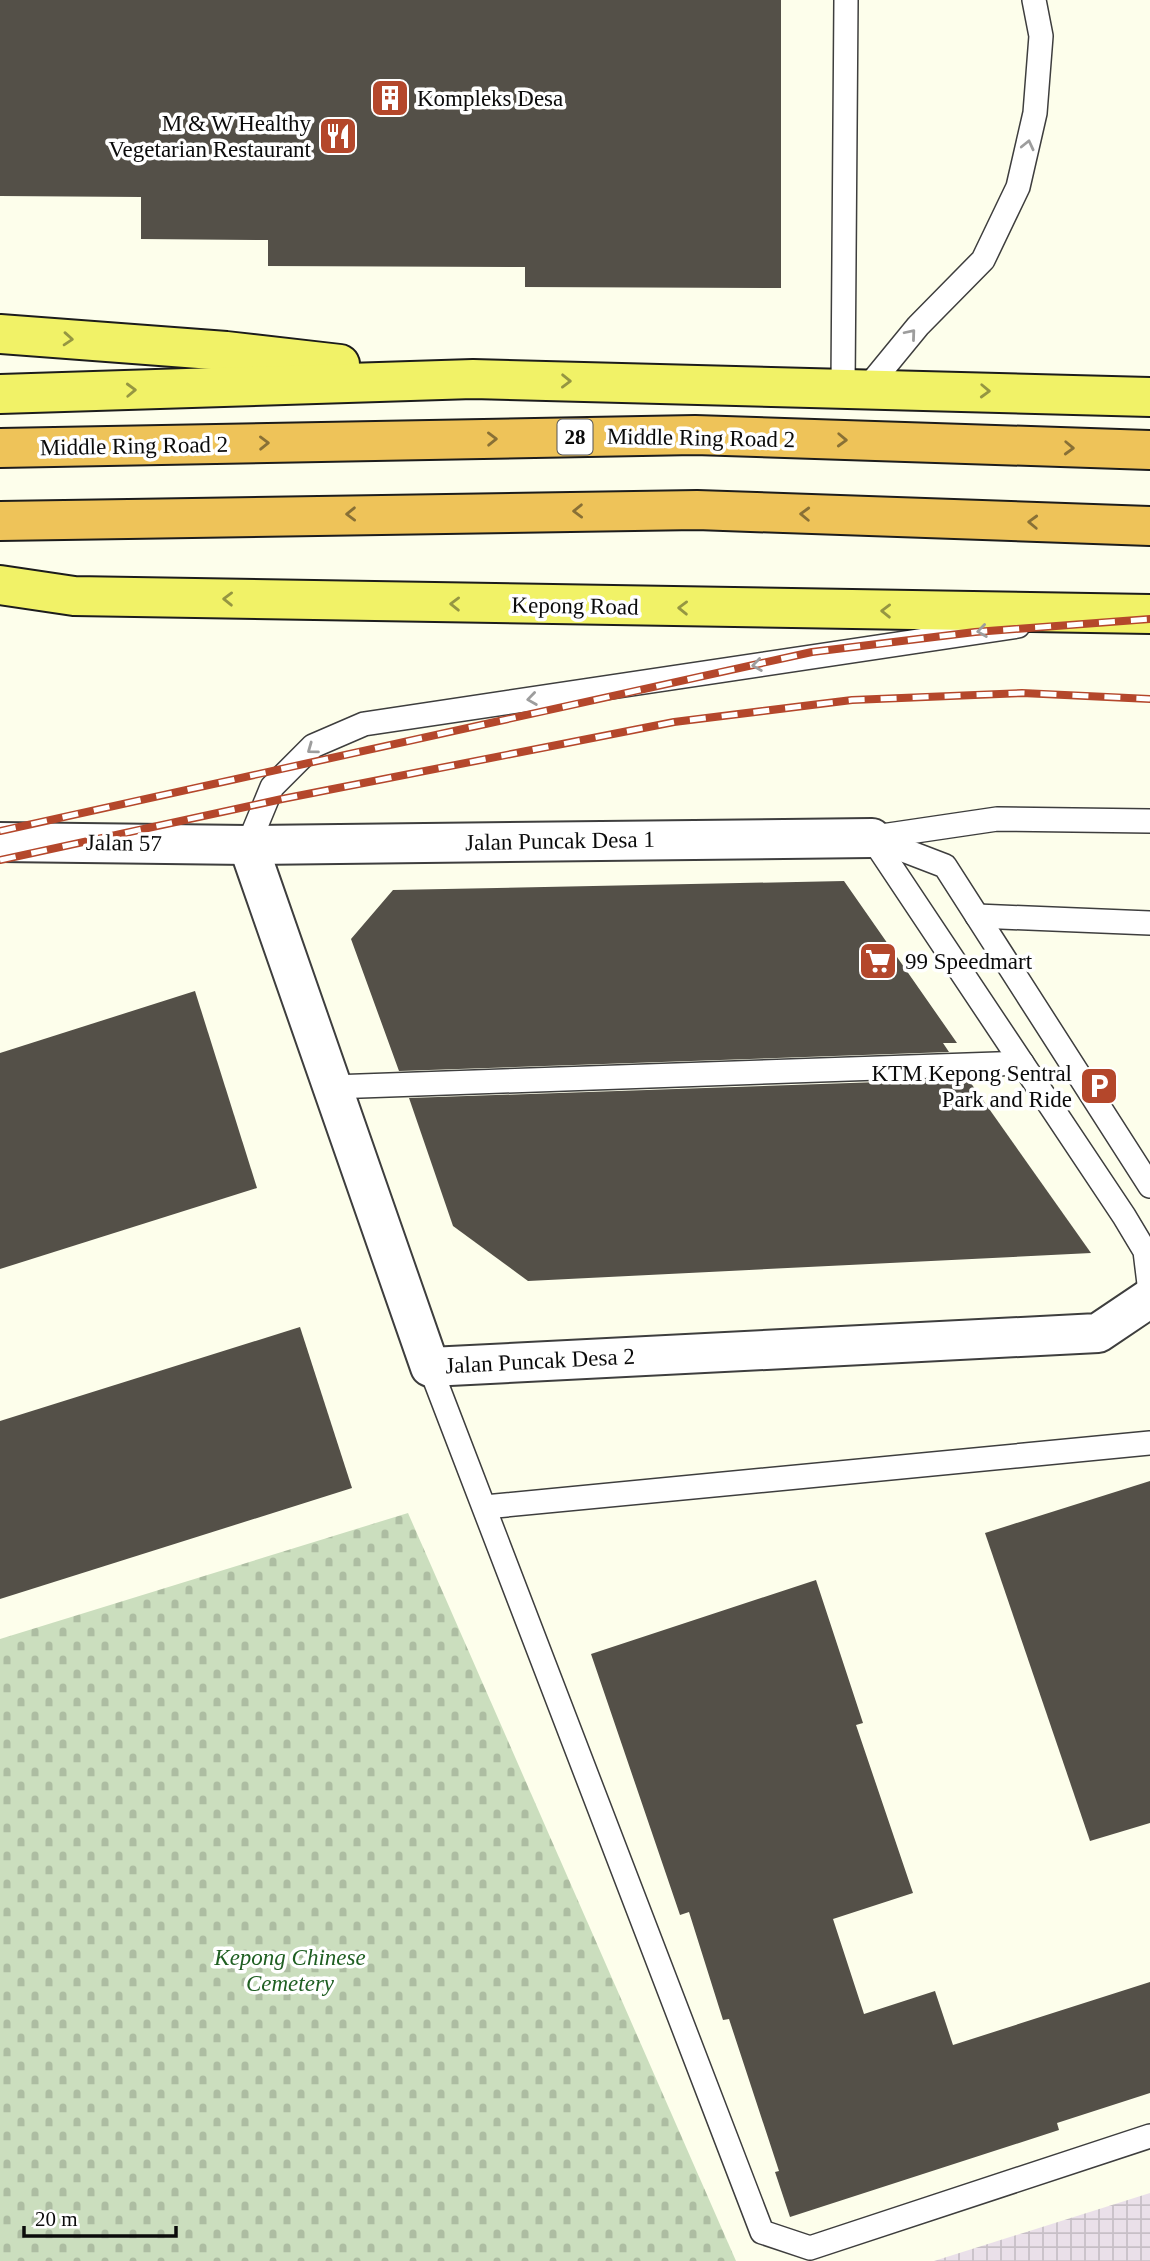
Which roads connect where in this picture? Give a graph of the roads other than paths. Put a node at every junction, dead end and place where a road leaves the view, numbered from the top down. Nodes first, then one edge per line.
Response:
1 (846, 0) edge
2 (1034, 0) edge
3 (0, 333) edge
4 (473, 379) junction
5 (856, 387) junction
6 (0, 394) edge
7 (1150, 397) edge
8 (0, 449) edge
9 (1150, 450) edge
10 (0, 521) edge
11 (1150, 526) edge
12 (0, 585) edge
13 (74, 596) junction
14 (0, 598) edge
15 (1097, 613) junction
16 (1150, 614) edge
17 (1150, 821) edge
18 (872, 838) junction
19 (0, 842) edge
20 (248, 845) junction
21 (977, 916) junction
22 (1150, 923) edge
23 (1022, 1063) junction
24 (332, 1087) junction
25 (1150, 1186) edge
26 (1150, 1292) edge
27 (1150, 1298) edge
28 (430, 1367) junction
29 (1150, 1443) edge
30 (485, 1507) junction
31 (1150, 2136) edge

1 - 5 lane
5 -> 2 lane
3 -> 4 main road
4 -> 5 main road
6 -> 4 main road
5 -> 7 main road
8 -> 9 highway, Middle Ring Road 2 / 28
11 -> 10 highway
12 - 13 main road, Kepong Road
13 - 14 main road
15 -> 13 main road, Kepong Road
15 - 16 main road, Kepong Road
15 -> 20 lane
17 - 18 lane
18 - 20 street, Jalan Puncak Desa 1
18 - 21 lane
18 - 23 lane
19 - 20 street, Jalan 57
20 - 24 street, Jalan Puncak Desa 2
21 - 22 lane
21 - 25 lane
23 - 24 lane
23 - 26 lane
24 - 28 street, Jalan Puncak Desa 2
27 - 28 street, Jalan Puncak Desa 2
28 - 30 lane
29 - 30 lane
30 - 31 lane

